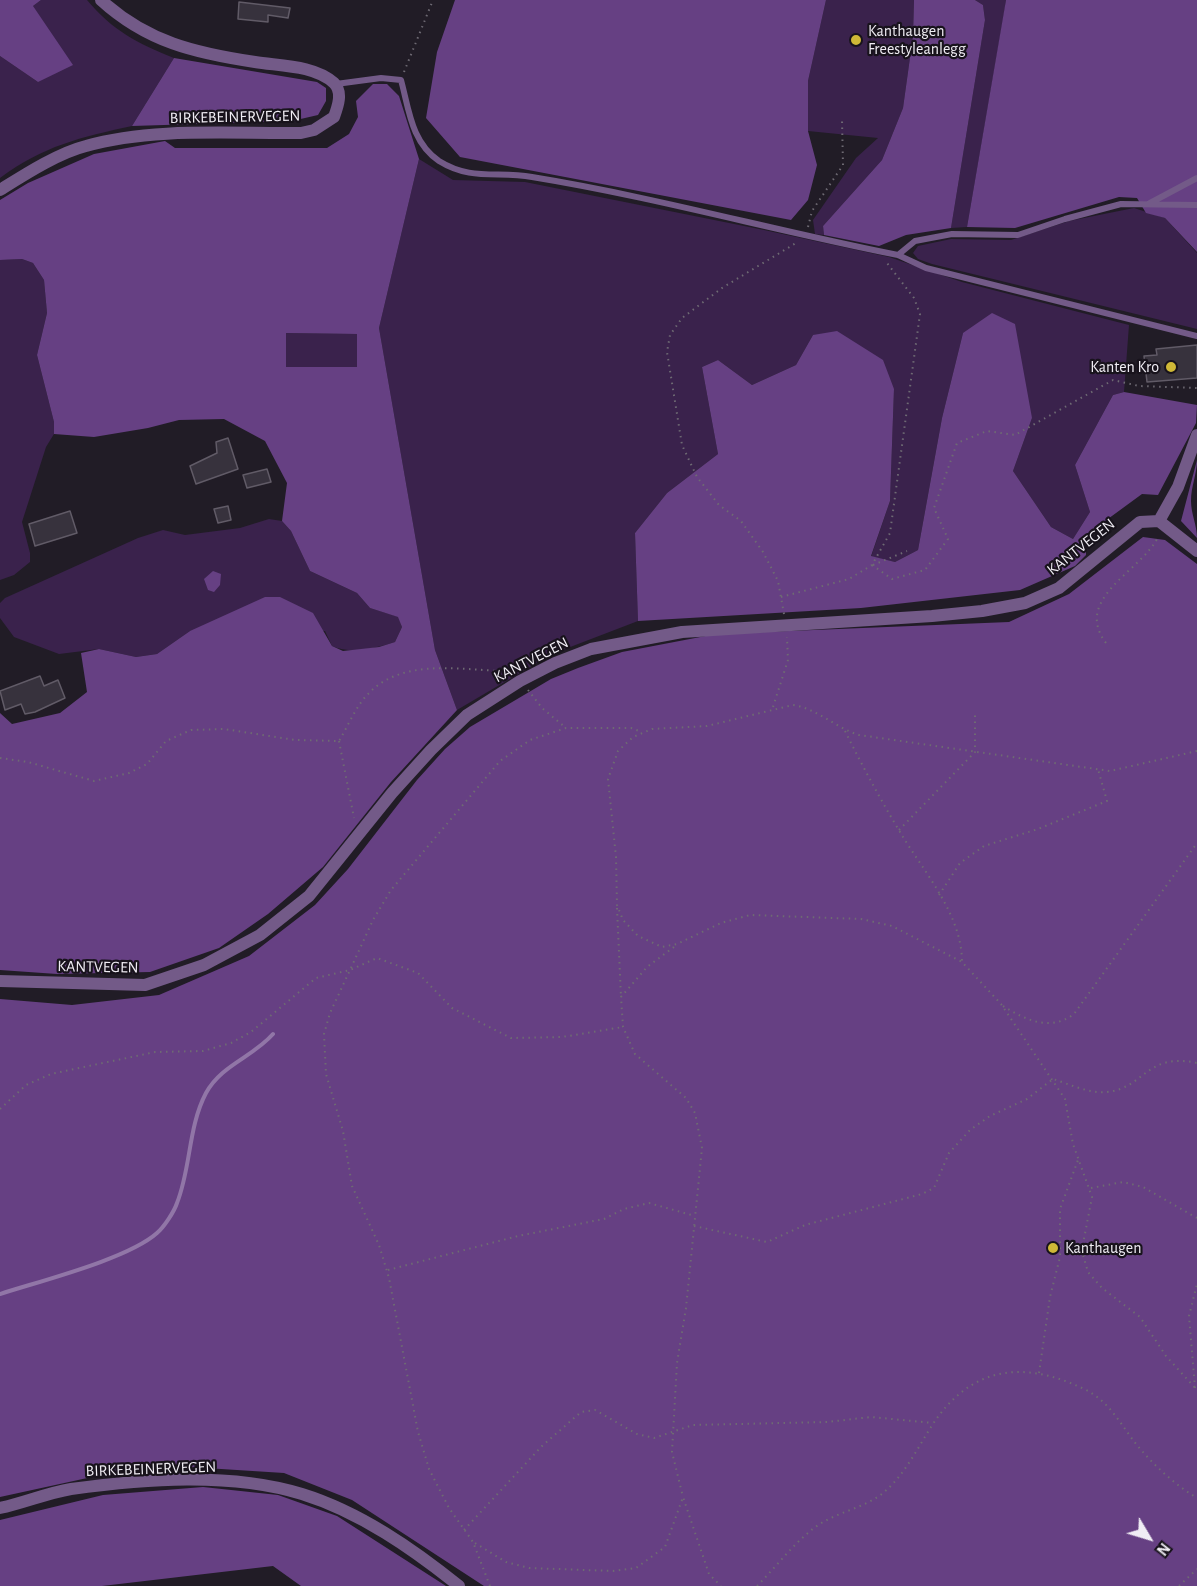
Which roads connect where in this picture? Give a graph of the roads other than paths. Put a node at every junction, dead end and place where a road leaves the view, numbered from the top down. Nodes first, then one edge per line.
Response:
1 (101, 0) edge
2 (335, 84) junction
3 (1197, 178) edge
4 (0, 190) edge
5 (1147, 205) junction
6 (1197, 205) edge
7 (898, 255) junction
8 (1197, 336) edge
9 (1197, 435) edge
10 (1159, 521) junction
11 (1197, 551) edge
12 (0, 981) edge
13 (0, 1508) edge
14 (459, 1586) edge

1 - 2 street
2 - 4 street, BIRKEBEINERVEGEN
2 - 7 lane
3 - 5 lane
5 - 6 lane
5 - 7 lane
7 - 8 lane
9 - 10 street
10 - 11 street
10 - 12 street, KANTVEGEN
13 - 14 street, BIRKEBEINERVEGEN

